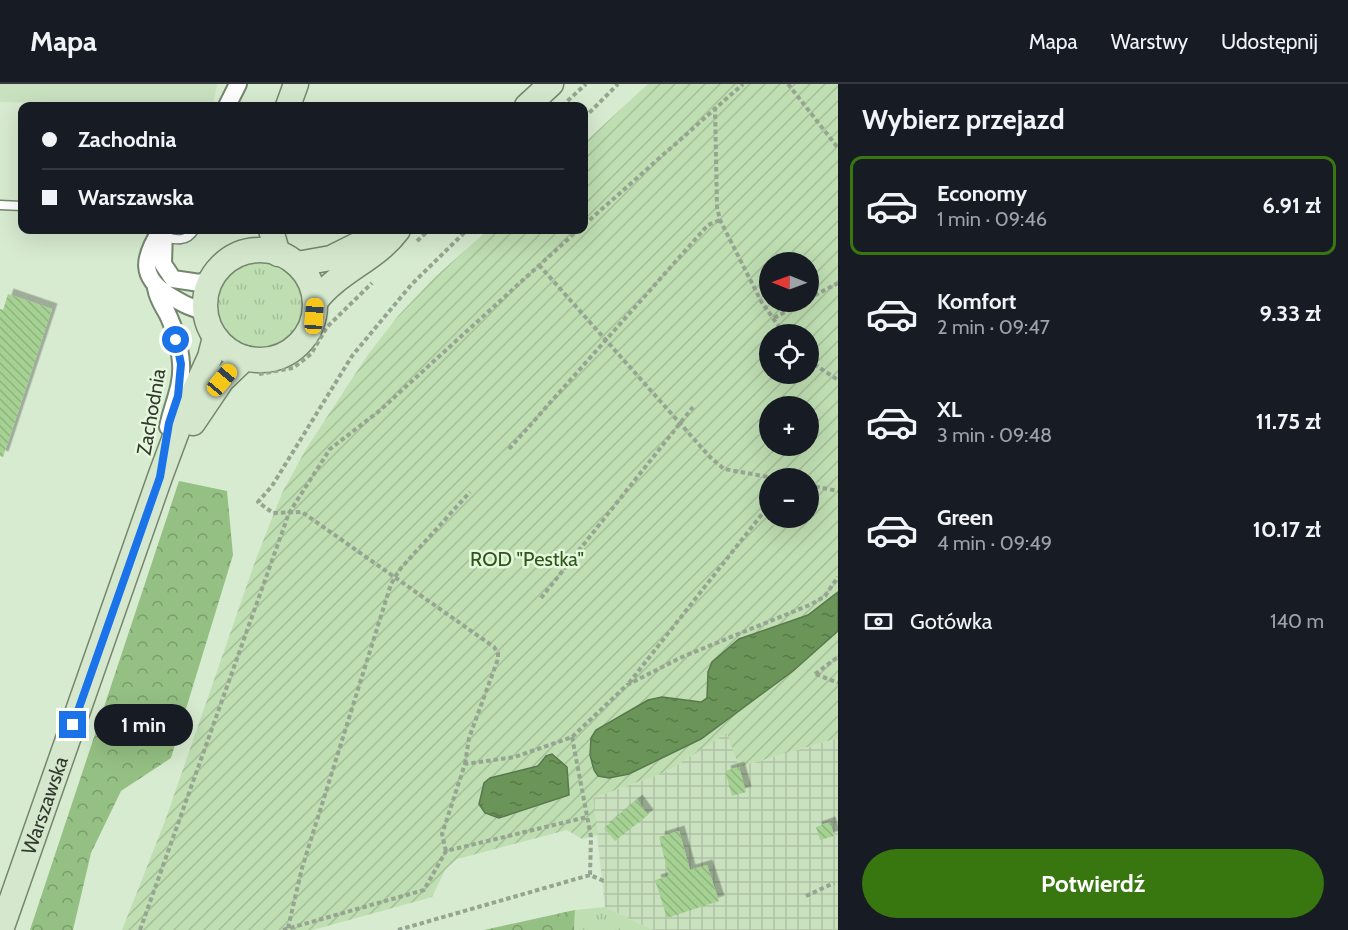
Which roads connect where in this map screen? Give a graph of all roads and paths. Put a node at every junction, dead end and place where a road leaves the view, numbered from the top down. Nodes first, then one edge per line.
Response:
1 (238, 84) edge
2 (296, 84) edge
3 (551, 84) edge
4 (586, 84) edge
5 (618, 84) edge
6 (743, 84) edge
7 (788, 84) edge
8 (228, 102) edge
9 (289, 102) edge
10 (531, 102) edge
11 (566, 102) edge
12 (715, 107) junction
13 (588, 114) edge
14 (837, 145) edge
15 (0, 205) edge
16 (18, 206) edge
17 (720, 220) junction
18 (588, 221) edge
19 (161, 234) edge
20 (163, 234) edge
21 (169, 234) edge
22 (191, 234) edge
23 (273, 234) edge
24 (381, 234) edge
25 (395, 234) edge
26 (463, 234) edge
27 (574, 234) edge
28 (245, 241) edge
29 (288, 259) junction
30 (538, 266) junction
31 (213, 277) junction
32 (838, 283) edge
33 (156, 288) junction
34 (819, 293) edge
35 (315, 302) junction
36 (205, 311) junction
37 (785, 312) edge
38 (774, 318) junction
39 (778, 324) edge
40 (327, 327) dead end
41 (215, 337) junction
42 (606, 341) junction
43 (250, 366) junction
44 (819, 367) edge
45 (838, 380) edge
46 (693, 407) dead end
47 (680, 424) junction
48 (509, 448) dead end
49 (759, 475) edge
50 (160, 477) junction
51 (819, 487) edge
52 (838, 491) edge
53 (470, 492) dead end
54 (289, 513) junction
55 (759, 518) edge
56 (395, 577) junction
57 (838, 577) edge
58 (541, 598) dead end
59 (838, 657) edge
60 (838, 683) edge
61 (627, 685) junction
62 (572, 737) junction
63 (465, 764) junction
64 (587, 817) junction
65 (446, 851) junction
66 (590, 875) junction
67 (604, 880) dead end
68 (834, 883) dead end
69 (806, 896) dead end
70 (288, 928) junction
71 (1, 930) edge
72 (140, 930) edge
73 (283, 930) edge
74 (399, 930) edge

1 - 8 street
2 - 9 main road
3 - 10 main road
4 - 11 path
5 - 13 path
6 - 12 path
7 - 14 path
12 - 17 path
12 - 18 path
15 - 16 lane
17 - 38 path
17 - 42 path
19 - 33 street, Zachodnia
20 - 31 street
21 - 22 lane
23 - 29 main road
24 - 29 main road
25 - 35 main road
26 - 54 path
27 - 30 path
28 - 29 main road
28 - 31 main road
29 - 35 main road
30 - 42 path
30 - 54 path
31 - 36 main road
32 - 34 path
33 - 36 street
33 - 50 street, Zachodnia
35 - 43 main road
36 - 41 main road
37 - 38 path
38 - 39 path
40 - 43 path
41 - 43 main road
41 - 50 main road, Warszawska
42 - 47 path
42 - 48 path
43 - 50 main road, Warszawska
44 - 45 path
46 - 47 path
47 - 49 path
47 - 58 path
50 - 71 main road, Warszawska
51 - 52 path
53 - 56 path
54 - 56 path
54 - 72 path
55 - 61 path
56 - 63 path
56 - 70 path
57 - 61 path
59 - 60 path
61 - 62 path
62 - 63 path
62 - 64 path
63 - 65 path
64 - 65 path
64 - 66 path
65 - 70 path
66 - 67 path
66 - 74 path
68 - 69 path
70 - 73 path

